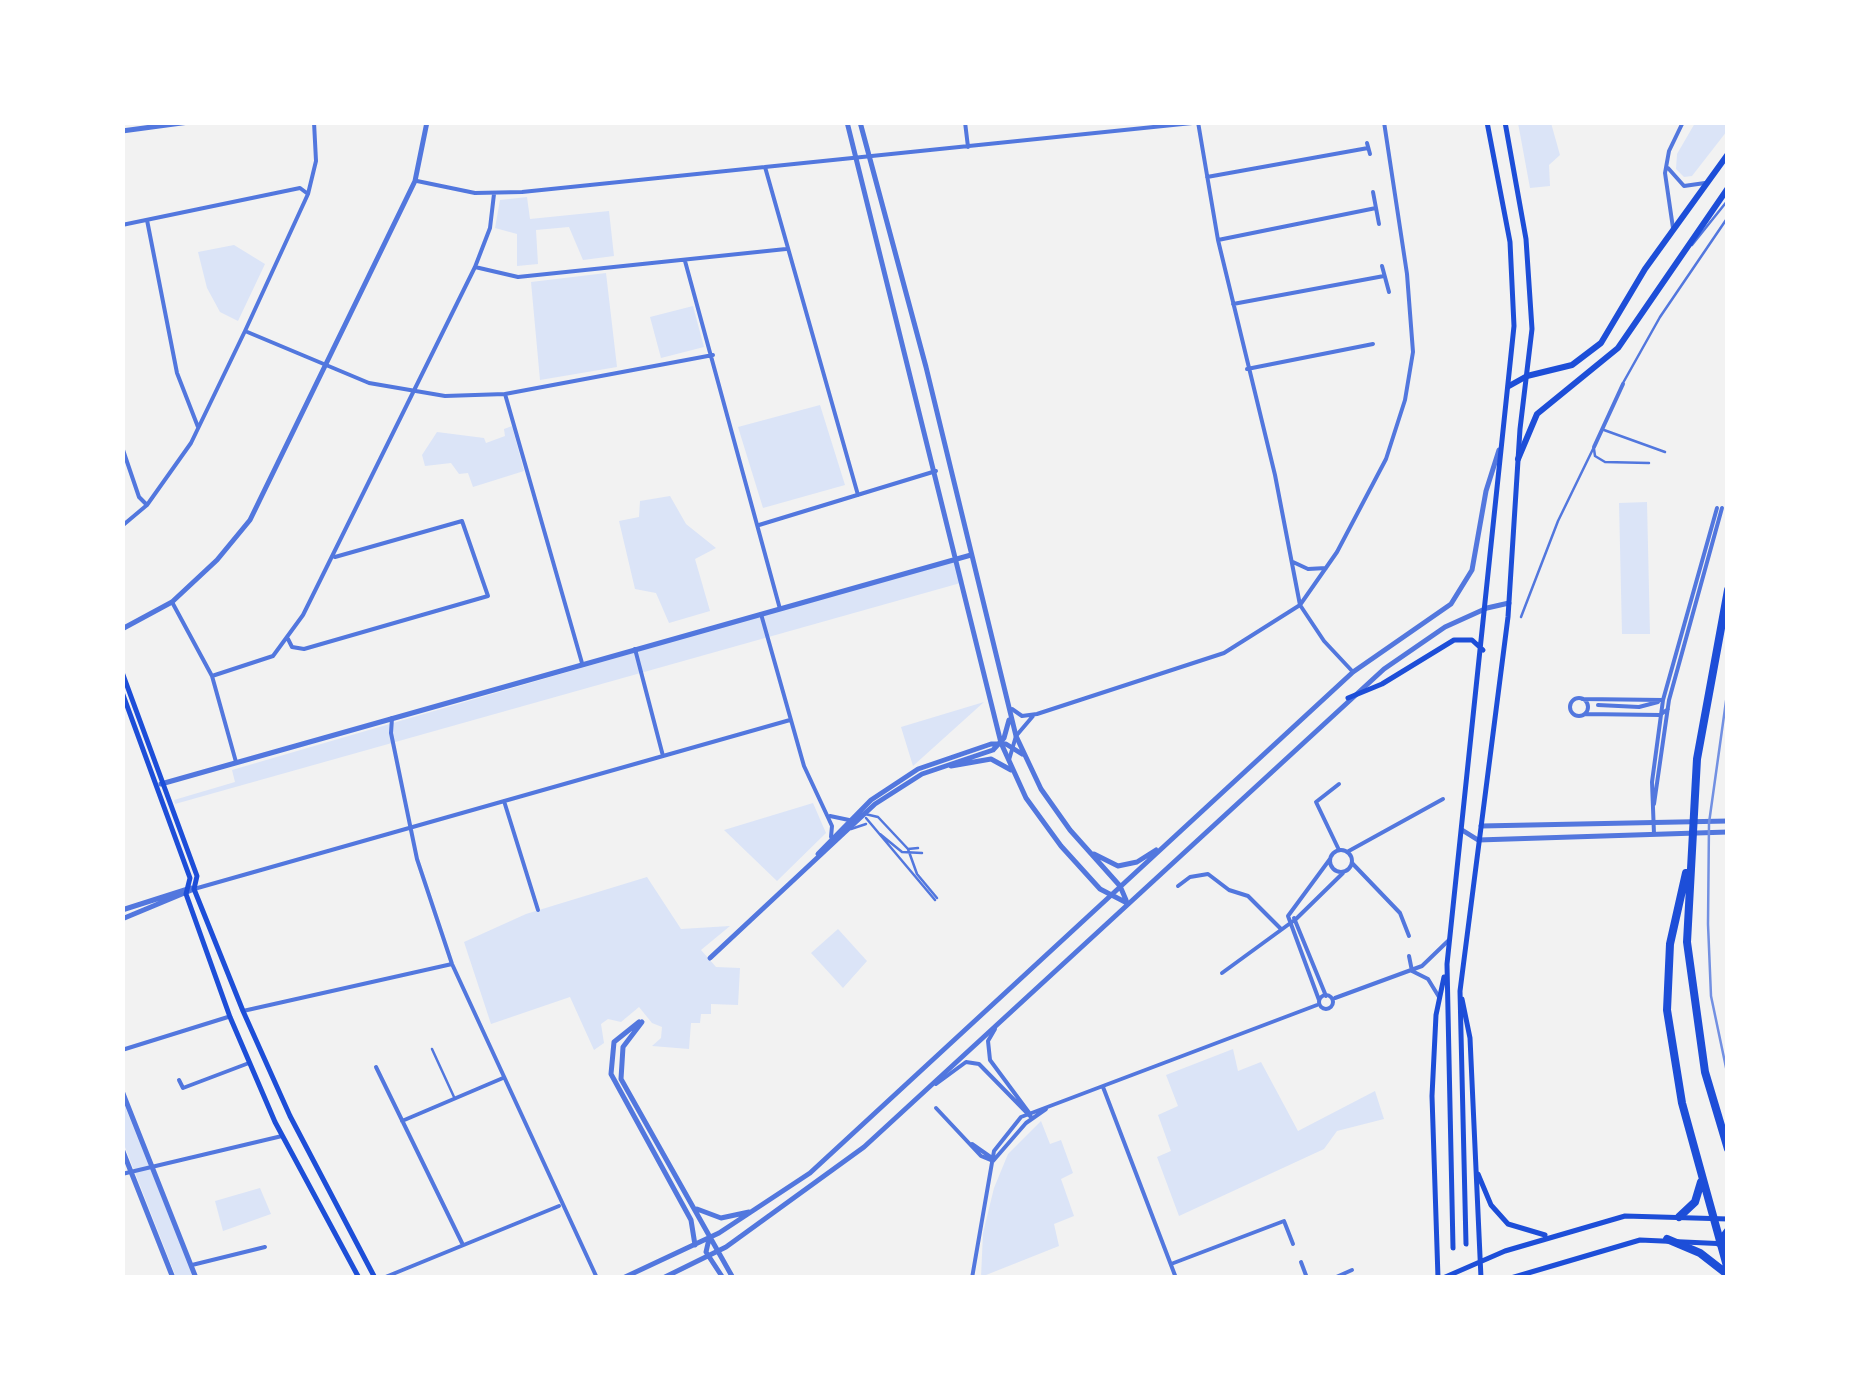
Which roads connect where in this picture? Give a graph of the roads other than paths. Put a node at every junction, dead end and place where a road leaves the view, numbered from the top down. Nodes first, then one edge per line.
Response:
1 (188, 122) edge
2 (314, 122) edge
3 (426, 122) edge
4 (848, 122) edge
5 (860, 122) edge
6 (965, 122) edge
7 (1134, 122) edge
8 (1384, 122) edge
9 (1487, 122) edge
10 (1505, 122) edge
11 (1683, 122) edge
12 (1200, 123) edge
13 (1136, 129) junction
14 (122, 131) edge
15 (968, 147) junction
16 (1368, 148) dead end
17 (868, 153) junction
18 (1728, 154) edge
19 (856, 155) junction
20 (1667, 164) junction
21 (765, 167) junction
22 (1206, 177) junction
23 (415, 181) junction
24 (1706, 183) junction
25 (1728, 188) edge
26 (1373, 192) dead end
27 (494, 193) junction
28 (308, 194) junction
29 (1728, 200) edge
30 (1376, 208) junction
31 (1728, 217) edge
32 (146, 220) junction
33 (1378, 224) dead end
34 (122, 225) edge
35 (1673, 230) junction
36 (1218, 240) junction
37 (786, 249) junction
38 (685, 261) junction
39 (1672, 264) junction
40 (1382, 266) dead end
41 (475, 267) junction
42 (1384, 276) junction
43 (1389, 292) dead end
44 (1233, 304) junction
45 (245, 331) junction
46 (1373, 344) dead end
47 (712, 355) junction
48 (324, 366) junction
49 (1247, 369) junction
50 (1526, 376) junction
51 (1622, 384) joint
52 (1509, 386) junction
53 (412, 392) junction
54 (505, 394) junction
55 (198, 427) junction
56 (1603, 429) junction
57 (122, 446) edge
58 (1594, 448) junction
59 (1499, 450) junction
60 (1665, 452) dead end
61 (1518, 458) junction
62 (1649, 463) dead end
63 (936, 470) junction
64 (858, 494) junction
65 (147, 504) junction
66 (758, 525) junction
67 (122, 526) edge
68 (971, 555) junction
69 (333, 557) junction
70 (958, 558) junction
71 (1291, 560) junction
72 (1326, 568) junction
73 (1728, 590) edge
74 (172, 602) junction
75 (1509, 603) junction
76 (1300, 605) junction
77 (1487, 608) junction
78 (780, 609) junction
79 (760, 614) junction
80 (1521, 617) dead end
81 (122, 629) edge
82 (288, 638) junction
83 (635, 650) junction
84 (1483, 650) junction
85 (582, 664) junction
86 (122, 672) edge
87 (1353, 672) junction
88 (212, 676) junction
89 (122, 692) edge
90 (1348, 698) junction
91 (1582, 699) junction
92 (1006, 700) junction
93 (1663, 700) junction
94 (1598, 705) dead end
95 (1639, 707) junction
96 (1668, 709) junction
97 (1036, 714) junction
98 (1585, 714) junction
99 (1660, 715) junction
100 (1010, 716) junction
101 (392, 718) junction
102 (790, 720) junction
103 (1016, 736) junction
104 (1001, 743) junction
105 (1012, 746) junction
106 (663, 756) junction
107 (1027, 761) junction
108 (236, 762) junction
109 (1012, 769) junction
110 (924, 773) junction
111 (1339, 784) dead end
112 (158, 785) junction
113 (1443, 800) dead end
114 (504, 802) junction
115 (1654, 808) junction
116 (864, 810) junction
117 (826, 814) junction
118 (851, 819) junction
119 (837, 821) junction
120 (1728, 822) edge
121 (868, 824) junction
122 (1654, 824) junction
123 (1480, 826) junction
124 (411, 827) junction
125 (839, 830) junction
126 (874, 830) junction
127 (1462, 830) junction
128 (1728, 832) edge
129 (1654, 836) junction
130 (834, 839) junction
131 (1171, 840) junction
132 (1478, 840) junction
133 (908, 849) junction
134 (1087, 850) junction
135 (1339, 850) junction
136 (1347, 852) junction
137 (1690, 854) junction
138 (911, 855) junction
139 (1330, 859) junction
140 (1352, 863) junction
141 (1342, 873) junction
142 (1120, 886) junction
143 (1178, 886) dead end
144 (194, 889) junction
145 (186, 890) junction
146 (1112, 894) junction
147 (1127, 903) junction
148 (122, 910) edge
149 (538, 910) dead end
150 (1288, 916) junction
151 (122, 918) edge
152 (1296, 919) junction
153 (1288, 925) junction
154 (1282, 930) junction
155 (1409, 936) dead end
156 (1449, 940) junction
157 (1409, 956) dead end
158 (710, 958) dead end
159 (452, 964) junction
160 (1448, 964) junction
161 (1412, 971) junction
162 (1222, 972) dead end
163 (1460, 991) junction
164 (1326, 996) junction
165 (1439, 997) junction
166 (1335, 998) junction
167 (1318, 1002) junction
168 (243, 1011) junction
169 (230, 1017) junction
170 (1002, 1018) junction
171 (432, 1048) dead end
172 (122, 1050) edge
173 (248, 1063) junction
174 (376, 1068) dead end
175 (504, 1078) junction
176 (179, 1080) dead end
177 (1103, 1086) junction
178 (122, 1091) edge
179 (924, 1092) junction
180 (455, 1100) junction
181 (1020, 1105) junction
182 (1050, 1106) junction
183 (936, 1108) dead end
184 (1029, 1115) junction
185 (402, 1121) junction
186 (1017, 1121) junction
187 (282, 1136) junction
188 (122, 1149) edge
189 (1728, 1150) edge
190 (993, 1162) junction
191 (1475, 1164) junction
192 (153, 1168) junction
193 (132, 1172) junction
194 (122, 1174) edge
195 (1701, 1177) junction
196 (769, 1202) junction
197 (561, 1205) junction
198 (694, 1206) junction
199 (1679, 1217) junction
200 (1712, 1218) junction
201 (1728, 1219) edge
202 (1728, 1231) edge
203 (1553, 1236) junction
204 (711, 1237) junction
205 (1667, 1239) junction
206 (1723, 1243) edge
207 (1293, 1244) dead end
208 (1466, 1244) dead end
209 (463, 1245) junction
210 (694, 1245) junction
211 (265, 1248) dead end
212 (1453, 1248) dead end
213 (719, 1251) junction
214 (708, 1257) junction
215 (1480, 1261) junction
216 (1301, 1262) dead end
217 (1171, 1264) junction
218 (192, 1265) junction
219 (1352, 1270) dead end
220 (1728, 1272) edge
221 (173, 1278) edge
222 (196, 1278) edge
223 (358, 1278) edge
224 (375, 1278) edge
225 (383, 1278) edge
226 (597, 1278) edge
227 (623, 1278) edge
228 (663, 1278) edge
229 (723, 1278) edge
230 (733, 1278) edge
231 (972, 1278) edge
232 (1176, 1278) edge
233 (1307, 1278) edge
234 (1334, 1278) edge
235 (1441, 1278) edge
236 (1481, 1278) edge
237 (1511, 1278) edge

1 - 14 street
2 - 28 street
3 - 23 street
4 - 19 street
5 - 17 street
6 - 15 street
7 - 13 street
8 - 72 street
9 - 52 main road
10 - 50 main road
11 - 20 street
12 - 13 street
12 - 22 street
13 - 15 street
15 - 17 street
16 - 22 street
17 - 19 street
17 - 68 street
18 - 24 main road
19 - 21 street
19 - 63 street
20 - 24 street
20 - 35 street
21 - 27 street
21 - 37 street
22 - 36 street
23 - 27 street
23 - 48 street
24 - 35 main road
25 - 39 main road
26 - 30 street
27 - 41 street
28 - 32 street
28 - 45 street
29 - 39 street
30 - 33 street
30 - 36 street
31 - 51 street
32 - 34 street
32 - 55 street
35 - 50 main road
36 - 44 street
37 - 38 street
37 - 64 street
38 - 41 street
38 - 47 street
39 - 61 main road
40 - 42 street
41 - 53 street
42 - 43 street
42 - 44 street
44 - 49 street
45 - 48 street
45 - 55 street
46 - 49 street
47 - 54 street
47 - 66 street
48 - 53 street
48 - 74 street
49 - 71 street
50 - 52 main road
50 - 61 main road
51 - 56 street
52 - 59 main road
53 - 54 street
53 - 69 street
54 - 85 street
55 - 65 street
56 - 58 street
56 - 60 street
57 - 65 street
58 - 62 street
58 - 80 street
59 - 77 main road
59 - 87 street
61 - 75 main road
63 - 64 street
63 - 70 street
64 - 66 street
65 - 67 street
66 - 78 street
68 - 70 street
68 - 92 street
69 - 82 street
69 - 82 street
70 - 78 street
70 - 104 street
71 - 72 street
71 - 76 street
72 - 76 street
73 - 137 highway
74 - 81 street
74 - 88 street
75 - 77 street
75 - 123 main road
76 - 87 street
76 - 97 street
77 - 84 main road
77 - 90 street
78 - 79 street
79 - 83 street
79 - 102 street
82 - 88 street
83 - 85 street
83 - 106 street
84 - 90 main road
84 - 127 main road
85 - 101 street
86 - 112 main road
87 - 131 street
88 - 108 street
89 - 112 main road
90 - 147 street
91 - 93 street
91 - 98 street
91 - 98 street
92 - 97 street
92 - 100 street
93 - 95 street
93 - 96 street
93 - 96 street
93 - 99 street
94 - 95 street
95 - 99 street
96 - 99 street
96 - 115 street
97 - 103 street
98 - 99 street
99 - 115 street
100 - 103 street
100 - 104 street
101 - 108 street
101 - 124 street
102 - 106 street
102 - 117 street
103 - 105 street
103 - 107 street
104 - 105 street
104 - 109 street
104 - 110 street
104 - 116 street
105 - 107 street
105 - 109 street
106 - 114 street
107 - 134 street
108 - 112 street
109 - 110 street
109 - 146 street
110 - 116 street
111 - 135 street
112 - 144 main road
112 - 145 main road
113 - 136 street
114 - 124 street
114 - 149 street
115 - 122 street
116 - 118 street
116 - 121 street
116 - 130 street
116 - 133 street
117 - 119 street
117 - 130 street
118 - 119 street
118 - 125 street
119 - 125 street
120 - 122 street
121 - 126 street
121 - 130 street
122 - 123 street
122 - 129 street
123 - 132 main road
124 - 144 street
124 - 159 street
125 - 130 street
126 - 138 street
126 - 138 street
127 - 132 street
127 - 156 main road
128 - 129 street
129 - 132 street
130 - 158 street
131 - 134 street
131 - 142 street
132 - 163 main road
133 - 138 street
133 - 138 street
134 - 142 street
135 - 136 street
135 - 139 street
136 - 140 street
137 - 189 highway
137 - 195 highway
139 - 141 street
139 - 150 street
140 - 141 street
140 - 155 street
141 - 152 street
142 - 146 street
142 - 147 street
143 - 154 street
144 - 145 street
144 - 168 main road
145 - 148 street
145 - 151 street
145 - 169 main road
146 - 147 street
146 - 196 street
147 - 170 street
150 - 152 street
150 - 153 street
152 - 153 street
152 - 164 street
153 - 154 street
153 - 167 street
154 - 162 street
156 - 160 main road
156 - 161 street
157 - 161 street
159 - 168 street
159 - 175 street
160 - 165 main road
160 - 212 main road
161 - 165 street
161 - 166 street
163 - 191 main road
163 - 208 main road
164 - 166 street
164 - 167 street
165 - 235 main road
166 - 167 street
167 - 177 street
168 - 224 main road
169 - 172 street
169 - 173 main road
170 - 179 street
170 - 181 street
171 - 180 street
173 - 176 street
173 - 187 main road
174 - 185 street
175 - 180 street
175 - 197 street
177 - 182 street
177 - 217 street
178 - 192 street
179 - 181 street
179 - 213 street
180 - 185 street
181 - 182 street
181 - 184 street
181 - 186 street
182 - 184 street
183 - 190 street
184 - 186 street
184 - 190 street
185 - 209 street
186 - 190 street
187 - 192 street
187 - 223 main road
188 - 193 street
190 - 231 street
191 - 203 main road
191 - 215 main road
192 - 193 street
192 - 218 street
193 - 194 street
193 - 221 street
195 - 199 highway
195 - 200 highway
196 - 198 street
196 - 204 street
197 - 209 street
197 - 226 street
198 - 204 street
198 - 210 street
199 - 200 main road
199 - 203 main road
200 - 201 main road
200 - 206 highway
202 - 206 highway
203 - 215 main road
204 - 210 street
204 - 213 street
204 - 214 street
205 - 206 main road
205 - 220 highway
205 - 237 main road
206 - 220 highway
207 - 217 street
209 - 225 street
210 - 227 street
211 - 218 street
213 - 214 street
213 - 230 street
214 - 228 street
214 - 229 street
215 - 235 main road
215 - 236 main road
216 - 233 street
217 - 232 street
218 - 222 street
219 - 234 street

